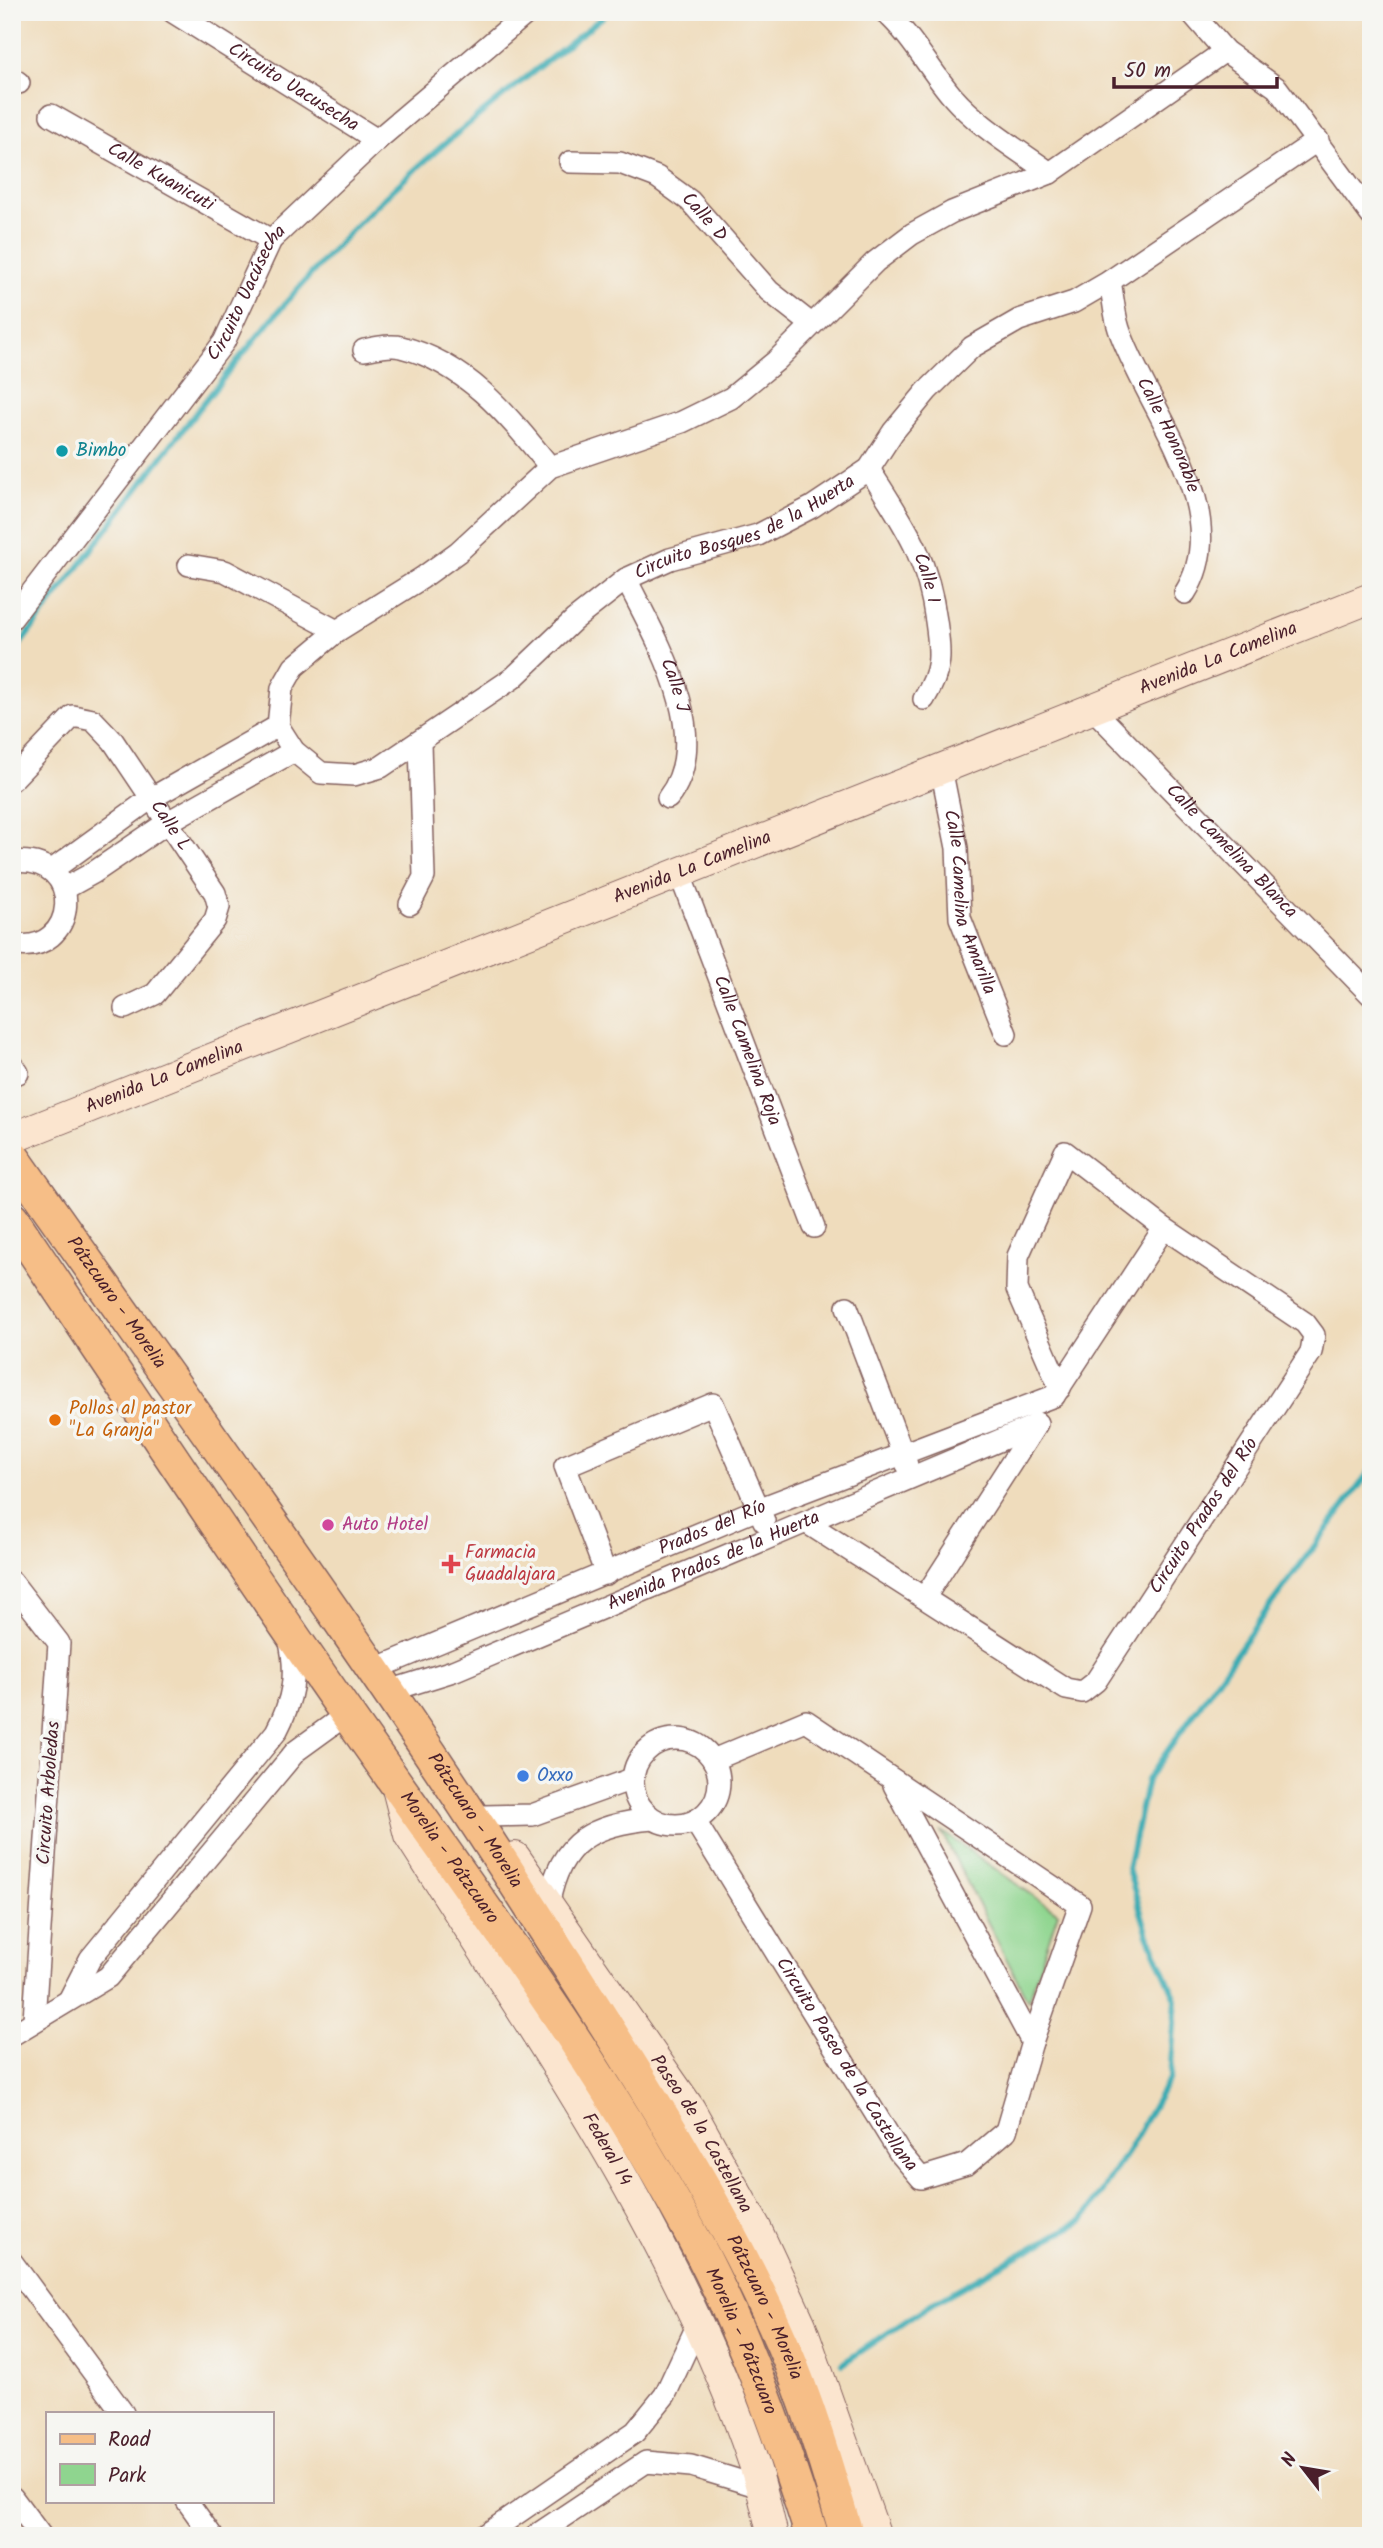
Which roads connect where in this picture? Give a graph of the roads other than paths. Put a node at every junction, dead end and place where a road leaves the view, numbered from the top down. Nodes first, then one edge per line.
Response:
1 (173, 12) edge
2 (885, 12) edge
3 (1191, 12) edge
4 (523, 14) edge
5 (1225, 51) junction
6 (51, 115) dead end
7 (377, 140) junction
8 (1318, 140) junction
9 (570, 162) dead end
10 (1050, 173) junction
11 (1371, 215) edge
12 (271, 240) junction
13 (1110, 281) junction
14 (811, 324) junction
15 (364, 349) dead end
16 (550, 467) junction
17 (869, 469) junction
18 (189, 565) dead end
19 (626, 579) junction
20 (1185, 593) dead end
21 (1371, 597) edge
22 (12, 618) edge
23 (337, 631) junction
24 (924, 699) dead end
25 (1092, 708) junction
26 (278, 726) junction
27 (420, 743) junction
28 (294, 751) junction
29 (941, 768) junction
30 (12, 780) edge
31 (668, 798) dead end
32 (150, 799) junction
33 (168, 822) junction
34 (12, 862) edge
35 (52, 870) junction
36 (679, 872) junction
37 (64, 889) junction
38 (410, 904) dead end
39 (12, 944) edge
40 (1371, 995) edge
41 (125, 1008) dead end
42 (1006, 1034) dead end
43 (12, 1138) edge
44 (12, 1156) edge
45 (12, 1219) edge
46 (814, 1227) dead end
47 (1164, 1228) junction
48 (847, 1307) dead end
49 (1057, 1392) junction
50 (1036, 1424) junction
51 (902, 1453) junction
52 (912, 1476) junction
53 (758, 1509) junction
54 (807, 1523) junction
55 (771, 1535) junction
56 (606, 1574) junction
57 (12, 1582) edge
58 (925, 1597) junction
59 (287, 1629) junction
60 (381, 1680) junction
61 (347, 1714) junction
62 (257, 1756) junction
63 (713, 1760) junction
64 (277, 1774) junction
65 (447, 1777) junction
66 (632, 1779) junction
67 (891, 1781) junction
68 (396, 1784) junction
69 (484, 1816) junction
70 (653, 1819) junction
71 (695, 1821) junction
72 (549, 1902) junction
73 (70, 1998) junction
74 (34, 2020) junction
75 (12, 2035) edge
76 (1032, 2042) junction
77 (12, 2262) edge
78 (697, 2326) junction
79 (122, 2412) edge
80 (760, 2487) junction
81 (12, 2497) edge
82 (188, 2502) edge
83 (41, 2536) edge
84 (212, 2536) edge
85 (484, 2536) edge
86 (536, 2536) edge
87 (774, 2536) edge
88 (812, 2536) edge
89 (847, 2536) edge
90 (876, 2536) edge

1 - 7 street, Circuito Uacusecha
2 - 10 street
3 - 5 street
4 - 7 street, Circuito Uacúsecha
5 - 8 street
5 - 10 street
6 - 12 street, Calle Kuanicuti
7 - 12 street, Circuito Uacúsecha
8 - 11 street
8 - 13 street, Circuito Bosques de la Huerta
9 - 14 street, Calle D
10 - 14 street
12 - 22 street, Circuito Uacúsecha
13 - 17 street, Circuito Bosques de la Huerta
13 - 20 street, Calle Honorable
14 - 16 street
15 - 16 street
16 - 23 street
17 - 19 street, Circuito Bosques de la Huerta
17 - 24 street, Calle I
18 - 23 street
19 - 27 street, Circuito Bosques de la Huerta
19 - 31 street, Calle J
21 - 25 street, Avenida La Camelina
23 - 26 street
25 - 29 street, Avenida La Camelina
25 - 40 street, Calle Camelina Blanca
26 - 28 street, Circuito Bosques de la Huerta
26 - 32 street
27 - 28 street, Circuito Bosques de la Huerta
27 - 38 street
28 - 33 street
29 - 36 street, Avenida La Camelina
29 - 42 street, Calle Camelina Amarilla
30 - 32 street, Calle L
32 - 33 street, Calle L
32 - 35 street
33 - 37 street
33 - 41 street, Calle L
34 - 35 street
35 - 37 street
36 - 43 street, Avenida La Camelina
36 - 46 street, Calle Camelina Roja
37 - 39 street
44 - 60 main road, Pátzcuaro - Morelia
45 - 59 main road, Morelia - Pátzcuaro
47 - 49 street
47 - 49 street, Circuito Prados del Río
47 - 58 street, Circuito Prados del Río
48 - 51 street
49 - 50 street
49 - 51 street, Prados del Río
50 - 52 street, Avenida Prados de la Huerta
50 - 58 street
51 - 52 street
51 - 53 street, Prados del Río
52 - 54 street, Avenida Prados de la Huerta
53 - 55 street
53 - 56 street, Prados del Río
53 - 56 street
54 - 55 street, Avenida Prados de la Huerta
54 - 58 street, Circuito Prados del Río
55 - 60 street, Avenida Prados de la Huerta
56 - 60 street, Prados del Río
57 - 74 street, Circuito Arboledas
59 - 61 main road, Morelia - Pátzcuaro
59 - 62 street
60 - 65 main road, Pátzcuaro - Morelia
61 - 64 street
61 - 68 main road, Morelia - Pátzcuaro
62 - 64 street
62 - 73 street
63 - 66 street
63 - 67 street, Circuito Paseo de la Castellana
63 - 71 street
64 - 73 street
65 - 69 street, Paseo de la Castellana
65 - 89 main road, Pátzcuaro - Morelia
66 - 69 street
66 - 70 street
67 - 76 street, Circuito Paseo de la Castellana
67 - 76 street, Circuito Paseo de la Castellana
68 - 78 street, Federal 14
68 - 88 main road, Morelia - Pátzcuaro
69 - 72 street, Paseo de la Castellana
70 - 71 street
70 - 72 street
71 - 76 street, Circuito Paseo de la Castellana
72 - 90 street, Paseo de la Castellana
73 - 74 street
74 - 75 street
77 - 79 street
78 - 80 street, Federal 14
78 - 85 street
80 - 86 street
80 - 87 street, Federal 14
81 - 83 street
82 - 84 street

